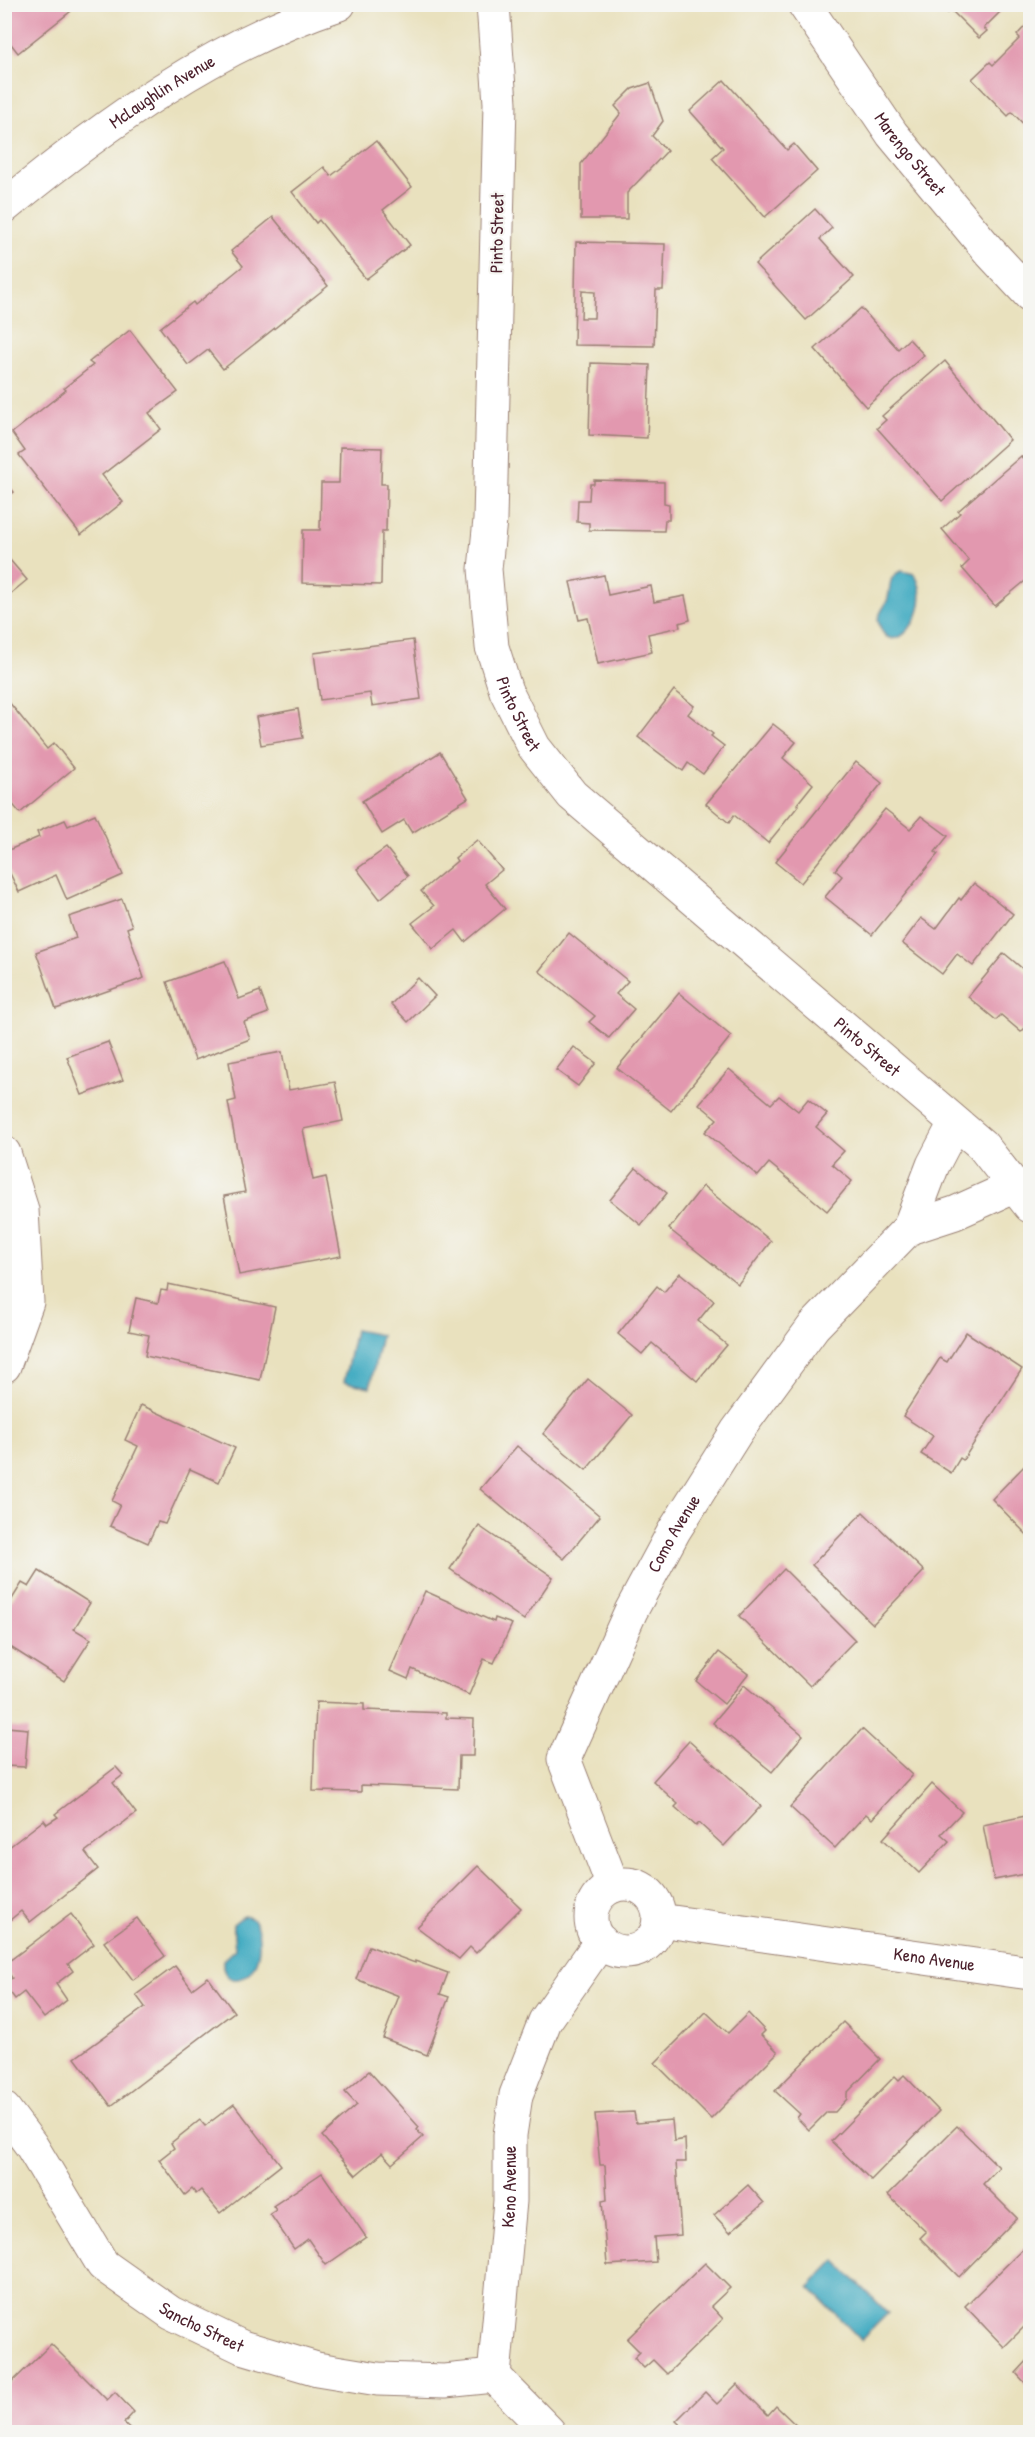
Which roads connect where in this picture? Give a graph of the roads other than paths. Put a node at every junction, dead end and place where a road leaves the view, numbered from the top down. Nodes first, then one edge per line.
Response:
1 (339, 4) edge
2 (493, 4) edge
3 (804, 4) edge
4 (4, 207) edge
5 (1030, 295) edge
6 (955, 1123) junction
7 (4, 1153) edge
8 (1023, 1196) edge
9 (909, 1228) junction
10 (4, 1366) edge
11 (613, 1886) junction
12 (659, 1920) junction
13 (601, 1941) junction
14 (1030, 1973) edge
15 (4, 2109) edge
16 (494, 2376) junction
17 (549, 2433) edge

1 - 4 street, McLaughlin Avenue
2 - 6 street, Pinto Street
3 - 5 street, Marengo Street
6 - 8 street, Pinto Street
6 - 9 street, Como Avenue
7 - 10 street
8 - 9 street, Como Avenue
9 - 11 street, Como Avenue
11 - 12 street
11 - 13 street
12 - 13 street
12 - 14 street, Keno Avenue
13 - 16 street, Keno Avenue
15 - 16 street, Sancho Street
16 - 17 street

